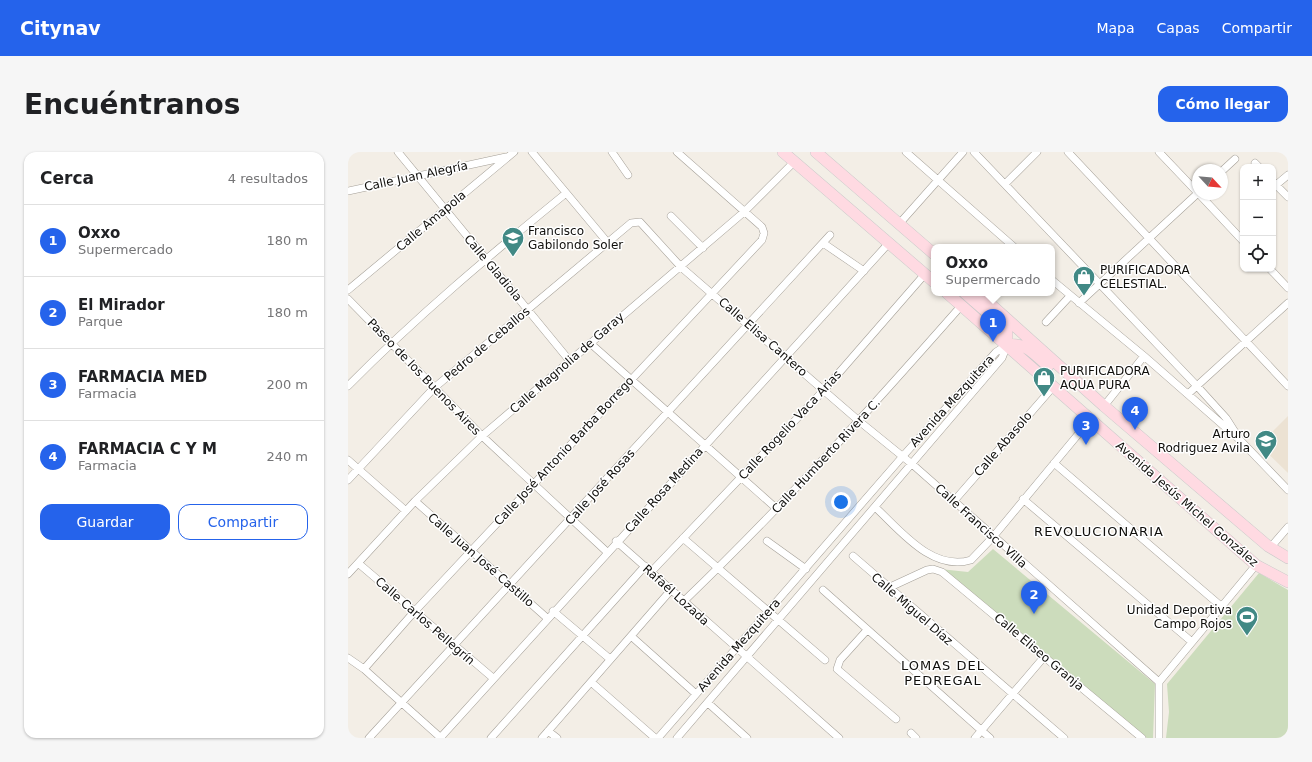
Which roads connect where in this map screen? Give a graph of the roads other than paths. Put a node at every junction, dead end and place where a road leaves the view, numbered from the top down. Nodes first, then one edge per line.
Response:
1 (398, 152) edge
2 (514, 152) edge
3 (542, 152) edge
4 (612, 152) edge
5 (677, 152) edge
6 (782, 152) edge
7 (816, 152) edge
8 (906, 152) edge
9 (963, 152) edge
10 (974, 152) edge
11 (1037, 152) edge
12 (1068, 152) edge
13 (1159, 152) edge
14 (532, 153) edge
15 (508, 157) junction
16 (1235, 159) dead end
17 (794, 162) junction
18 (1228, 165) edge
19 (1288, 174) edge
20 (416, 175) junction
21 (628, 175) dead end
22 (938, 180) junction
23 (1276, 182) edge
24 (1005, 184) junction
25 (1276, 184) edge
26 (1192, 187) edge
27 (348, 191) edge
28 (565, 194) junction
29 (1288, 197) edge
30 (1192, 199) edge
31 (1205, 200) edge
32 (444, 209) junction
33 (744, 212) junction
34 (671, 216) dead end
35 (637, 221) joint
36 (899, 224) junction
37 (830, 235) dead end
38 (1240, 238) edge
39 (1149, 239) junction
40 (608, 243) junction
41 (823, 243) junction
42 (888, 244) junction
43 (1011, 244) edge
44 (703, 248) junction
45 (931, 252) edge
46 (486, 259) junction
47 (681, 267) junction
48 (864, 271) junction
49 (1273, 272) edge
50 (925, 274) junction
51 (931, 279) edge
52 (1055, 283) edge
53 (1100, 284) junction
54 (1288, 288) edge
55 (348, 290) edge
56 (712, 292) junction
57 (950, 296) edge
58 (968, 296) edge
59 (981, 296) edge
60 (1070, 296) junction
61 (348, 299) edge
62 (1079, 303) junction
63 (1288, 303) edge
64 (961, 306) junction
65 (528, 310) junction
66 (1046, 322) dead end
67 (749, 324) junction
68 (1246, 341) junction
69 (391, 342) junction
70 (590, 343) junction
71 (1007, 345) junction
72 (786, 356) junction
73 (1144, 356) junction
74 (569, 360) junction
75 (630, 379) junction
76 (348, 386) edge
77 (1197, 386) junction
78 (1288, 386) edge
79 (1053, 387) junction
80 (434, 388) junction
81 (824, 390) junction
82 (1188, 394) junction
83 (1104, 406) junction
84 (668, 412) junction
85 (1090, 420) junction
86 (860, 421) junction
87 (482, 436) junction
88 (1240, 440) junction
89 (705, 445) junction
90 (903, 456) junction
91 (348, 460) edge
92 (1054, 463) junction
93 (912, 464) junction
94 (358, 469) junction
95 (741, 477) junction
96 (348, 480) edge
97 (533, 484) junction
98 (1288, 490) edge
99 (1023, 499) junction
100 (415, 501) junction
101 (954, 501) junction
102 (875, 507) junction
103 (777, 509) junction
104 (406, 511) junction
105 (571, 519) junction
106 (1288, 527) edge
107 (993, 537) junction
108 (683, 538) junction
109 (616, 541) junction
110 (767, 541) dead end
111 (1270, 548) junction
112 (470, 551) junction
113 (607, 552) junction
114 (853, 556) dead end
115 (1288, 558) edge
116 (358, 563) junction
117 (1256, 565) junction
118 (645, 566) junction
119 (718, 568) junction
120 (806, 569) junction
121 (651, 572) junction
122 (348, 574) edge
123 (1288, 582) edge
124 (510, 584) junction
125 (888, 588) junction
126 (671, 590) junction
127 (823, 590) dead end
128 (684, 601) junction
129 (1222, 607) junction
130 (768, 610) junction
131 (553, 611) junction
132 (414, 612) junction
133 (547, 618) junction
134 (779, 620) junction
135 (867, 630) junction
136 (582, 635) junction
137 (631, 636) junction
138 (1192, 642) junction
139 (454, 646) junction
140 (736, 648) junction
141 (748, 657) junction
142 (1044, 657) junction
143 (348, 658) edge
144 (610, 659) junction
145 (825, 660) dead end
146 (364, 670) junction
147 (493, 678) junction
148 (591, 682) junction
149 (1159, 682) junction
150 (696, 694) junction
151 (1012, 695) junction
152 (402, 703) junction
153 (708, 704) junction
154 (896, 719) dead end
155 (981, 730) junction
156 (548, 731) junction
157 (369, 738) edge
158 (441, 738) edge
159 (491, 738) edge
160 (542, 738) edge
161 (557, 738) edge
162 (656, 738) edge
163 (677, 738) edge
164 (747, 738) edge
165 (839, 738) edge
166 (975, 738) edge
167 (990, 738) edge
168 (1064, 738) edge
169 (1142, 738) edge
170 (1159, 738) edge

1 - 20 street, Calle Gladiola
2 - 15 street, Calle Amapola
3 - 14 street
4 - 21 street
5 - 33 street
6 - 17 main road
7 - 36 main road
8 - 22 street
9 - 22 street
10 - 24 street
11 - 24 street
12 - 39 street
13 - 26 street
14 - 28 street
15 - 20 street, Calle Juan Alegría
15 - 32 street, Calle Amapola
16 - 18 street
17 - 33 street, Calle Magnolia de Garay
17 - 42 main road
19 - 23 street
20 - 27 street, Calle Juan Alegría
20 - 32 street, Calle Gladiola
22 - 36 street
22 - 43 street
24 - 53 street
25 - 29 street
28 - 40 street
28 - 46 street
30 - 39 street
31 - 38 street
32 - 46 street, Calle Gladiola
32 - 55 street, Calle Amapola
33 - 44 street, Calle Magnolia de Garay
33 - 56 street, Calle José Antonio Barba Borrego
34 - 44 street
35 - 40 street, Pedro de Ceballos
35 - 47 street, Calle Elisa Cantero
36 - 45 main road
37 - 41 street, Calle José Rosas
39 - 53 street
39 - 68 street
40 - 65 street, Pedro de Ceballos
41 - 48 street
41 - 67 street, Calle José Rosas
42 - 48 street, Calle Rosa Medina
42 - 50 main road
44 - 47 street, Calle Magnolia de Garay
46 - 65 street, Calle Gladiola
46 - 69 street
47 - 56 street, Calle Elisa Cantero
47 - 70 street, Calle Magnolia de Garay
48 - 72 street, Calle Rosa Medina
49 - 54 street
50 - 51 main road
50 - 81 street, Calle Rogelio Vaca Arias
52 - 60 street
53 - 62 street
53 - 77 street
56 - 67 street, Calle Elisa Cantero
56 - 75 street, Calle José Antonio Barba Borrego
57 - 64 main road, Avenida Jesús Michel González
58 - 71 main road
59 - 83 main road, Avenida Jesús Michel González
60 - 62 street
60 - 66 street
61 - 69 street, Paseo de los Buenos Aires
62 - 73 street
63 - 68 street
64 - 71 main road, Avenida Jesús Michel González
64 - 86 street, Calle Humberto Rivera C.
65 - 74 street, Calle Gladiola
65 - 80 street, Pedro de Ceballos
67 - 72 street, Calle Elisa Cantero
67 - 84 street, Calle José Rosas
68 - 77 street
68 - 78 street
69 - 76 street
69 - 80 street, Paseo de los Buenos Aires
70 - 74 street, Calle Magnolia de Garay
70 - 75 street
71 - 79 main road, Avenida Jesús Michel González
71 - 83 main road
71 - 90 street, Avenida Mezquitera
71 - 93 street, Avenida Mezquitera
72 - 81 street, Calle Elisa Cantero
72 - 89 street, Calle Rosa Medina
73 - 82 street
73 - 83 street
74 - 87 street, Calle Magnolia de Garay
75 - 84 street
75 - 97 street, Calle José Antonio Barba Borrego
77 - 82 street
77 - 88 street
79 - 85 main road, Avenida Jesús Michel González
79 - 101 street, Calle Abasolo
80 - 87 street, Paseo de los Buenos Aires
80 - 94 street, Pedro de Ceballos
81 - 86 street, Calle Elisa Cantero
81 - 95 street, Calle Rogelio Vaca Arias
82 - 88 street
83 - 111 main road, Avenida Jesús Michel González
84 - 89 street
84 - 105 street, Calle José Rosas
85 - 92 street
85 - 117 main road, Avenida Jesús Michel González
86 - 90 street, Calle Elisa Cantero
86 - 103 street, Calle Humberto Rivera C.
87 - 97 street, Paseo de los Buenos Aires
87 - 100 street, Calle Magnolia de Garay
88 - 98 street
89 - 95 street
89 - 109 street, Calle Rosa Medina
90 - 93 street, Calle Elisa Cantero
90 - 120 street, Avenida Mezquitera
91 - 94 street
92 - 99 street
92 - 129 street
93 - 101 street, Calle Francisco Villa
93 - 102 street, Avenida Mezquitera
94 - 96 street, Pedro de Ceballos
94 - 104 street
95 - 103 street
95 - 108 street, Calle Rogelio Vaca Arias
97 - 105 street, Paseo de los Buenos Aires
97 - 112 street, Calle José Antonio Barba Borrego
99 - 107 street
99 - 138 street
100 - 104 street, Calle Magnolia de Garay
100 - 112 street, Calle Juan José Castillo
101 - 107 street, Calle Francisco Villa
102 - 107 street
102 - 134 street, Avenida Mezquitera
103 - 119 street, Calle Humberto Rivera C.
104 - 116 street, Calle Magnolia de Garay
105 - 113 street, Paseo de los Buenos Aires
105 - 124 street, Calle José Rosas
106 - 111 street
107 - 149 street, Calle Francisco Villa
108 - 119 street
108 - 121 street, Calle Rogelio Vaca Arias
109 - 113 street, Calle Rosa Medina
109 - 118 street, Rafaél Lozada
110 - 120 street
111 - 115 main road, Avenida Jesús Michel González
112 - 124 street, Calle Juan José Castillo
112 - 132 street, Calle José Antonio Barba Borrego
113 - 131 street, Calle Rosa Medina
114 - 125 street, Calle Miguel Díaz
116 - 122 street, Calle Magnolia de Garay
116 - 132 street, Calle Carlos Pellegrín
117 - 123 main road, Avenida Jesús Michel González
117 - 129 street
118 - 121 street, Rafaél Lozada
118 - 136 street
119 - 128 street, Calle Humberto Rivera C.
119 - 130 street
120 - 130 street, Avenida Mezquitera
121 - 126 street, Rafaél Lozada
124 - 133 street, Calle Juan José Castillo
124 - 139 street, Calle José Rosas
125 - 142 street, Calle Eliseo Granja
125 - 151 street, Calle Miguel Díaz
126 - 128 street, Rafaél Lozada
126 - 137 street
127 - 135 street
128 - 140 street, Rafaél Lozada
129 - 138 street
130 - 134 street
130 - 140 street, Avenida Mezquitera
131 - 133 street, Calle Rosa Medina
131 - 136 street
132 - 139 street, Calle Carlos Pellegrín
132 - 146 street, Calle José Antonio Barba Borrego
133 - 147 street, Calle Rosa Medina
134 - 141 street, Avenida Mezquitera
134 - 145 street
135 - 154 street
135 - 155 street
136 - 144 street
136 - 159 street
137 - 144 street
137 - 150 street
138 - 149 street
139 - 147 street, Calle Carlos Pellegrín
139 - 152 street, Calle José Rosas
140 - 141 street, Rafaél Lozada
140 - 150 street, Avenida Mezquitera
141 - 153 street, Avenida Mezquitera
141 - 165 street, Rafaél Lozada
142 - 151 street
142 - 169 street, Calle Eliseo Granja
143 - 146 street
144 - 148 street
146 - 152 street
147 - 158 street, Calle Rosa Medina
148 - 156 street
148 - 162 street
149 - 170 street
150 - 162 street, Avenida Mezquitera
151 - 155 street
151 - 168 street, Calle Miguel Díaz
152 - 157 street, Calle José Rosas
152 - 158 street
153 - 163 street, Avenida Mezquitera
153 - 164 street
155 - 166 street
155 - 167 street
156 - 160 street
156 - 161 street

